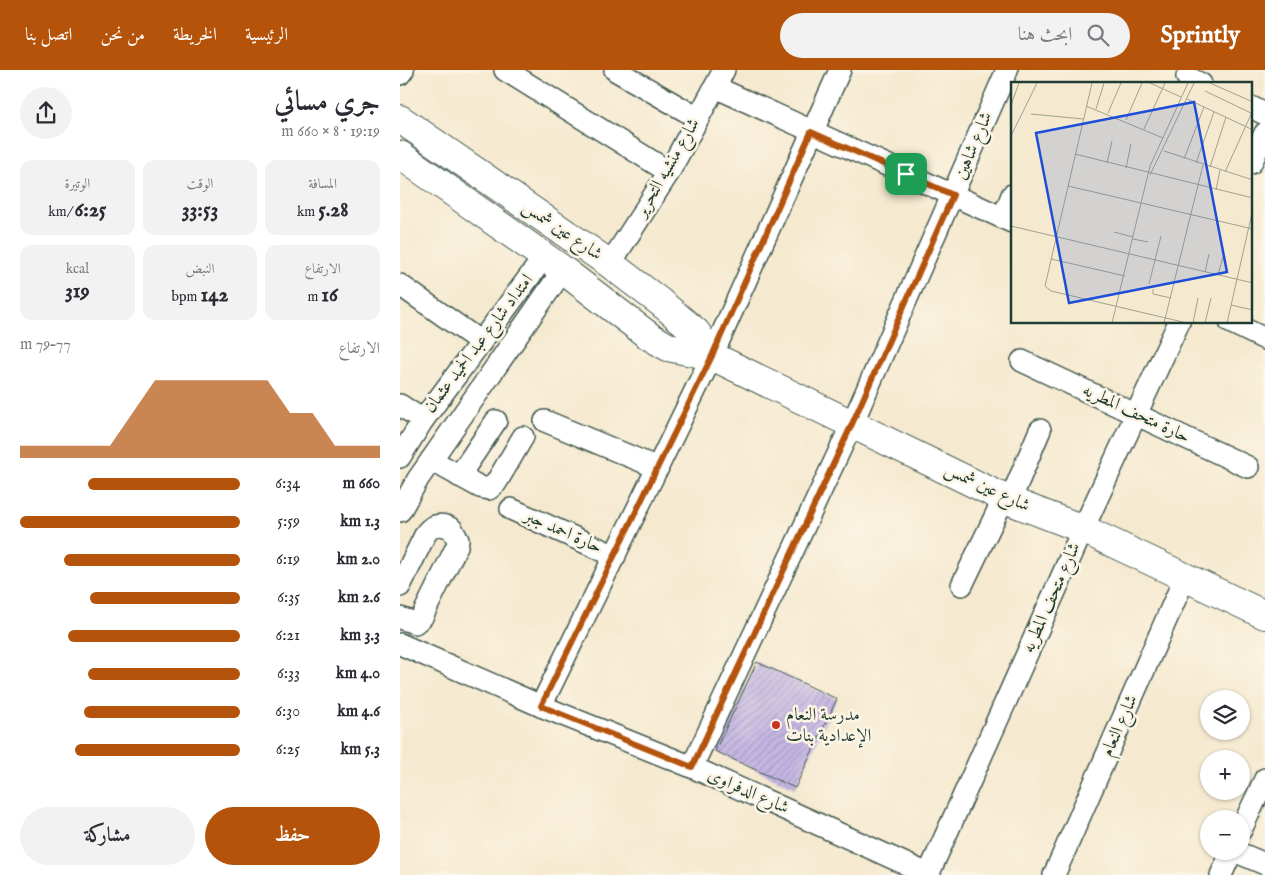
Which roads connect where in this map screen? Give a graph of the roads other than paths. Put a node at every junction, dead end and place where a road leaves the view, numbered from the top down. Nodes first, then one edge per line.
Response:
1 (403, 70) edge
2 (505, 70) edge
3 (615, 70) edge
4 (840, 70) edge
5 (1007, 70) edge
6 (400, 74) edge
7 (719, 78) edge
8 (1252, 108) edge
9 (1265, 114) edge
10 (698, 118) junction
11 (400, 119) edge
12 (811, 132) junction
13 (1265, 133) edge
14 (400, 155) edge
15 (1252, 161) edge
16 (669, 172) junction
17 (953, 195) junction
18 (1011, 201) edge
19 (1008, 220) edge
20 (554, 264) junction
21 (610, 264) junction
22 (400, 285) edge
23 (1178, 324) edge
24 (1234, 324) edge
25 (1265, 339) edge
26 (481, 342) junction
27 (712, 356) junction
28 (1022, 361) dead end
29 (400, 405) edge
30 (1137, 414) junction
31 (423, 420) junction
32 (496, 420) dead end
33 (545, 421) dead end
34 (852, 424) junction
35 (1040, 430) dead end
36 (523, 437) dead end
37 (400, 457) edge
38 (431, 460) junction
39 (1248, 467) dead end
40 (658, 468) junction
41 (459, 476) junction
42 (1007, 499) junction
43 (511, 509) dead end
44 (400, 511) edge
45 (1083, 529) junction
46 (615, 556) junction
47 (1185, 577) junction
48 (400, 586) edge
49 (962, 586) dead end
50 (1265, 615) edge
51 (400, 618) edge
52 (400, 644) edge
53 (541, 706) junction
54 (692, 767) junction
55 (1265, 779) edge
56 (1250, 811) edge
57 (1250, 858) edge
58 (1228, 860) edge
59 (1265, 864) edge
60 (923, 874) edge
61 (1054, 875) edge
62 (1221, 875) edge

1 - 6 street
2 - 16 street
3 - 10 street
4 - 12 street
5 - 17 street, شارع شاهين
7 - 10 street, شارع منشيه التحرير
7 - 12 street
8 - 9 street
10 - 16 street, شارع منشيه التحرير
11 - 21 main road, شارع عين شمس
12 - 17 street
12 - 27 street
13 - 15 street
14 - 20 main road, شارع عين شمس
16 - 21 street, شارع منشيه التحرير
17 - 19 street
17 - 34 street, شارع شاهين
18 - 19 street
20 - 26 street, امتداد شارع عبد الحميد عثمان
20 - 27 main road, شارع عين شمس
20 - 38 street
21 - 27 main road, شارع عين شمس
22 - 26 street
23 - 30 street, شارع متحف المطريه
24 - 25 street
26 - 31 street, امتداد شارع عبد الحميد عثمان
27 - 34 main road, شارع عين شمس
27 - 40 street
28 - 30 street, حارة متحف المطريه
29 - 31 street
30 - 39 street, حارة متحف المطريه
30 - 45 street, شارع متحف المطريه
31 - 37 street, امتداد شارع عبد الحميد عثمان
32 - 41 street
33 - 40 street
34 - 42 main road, شارع عين شمس
34 - 54 street, شارع شاهين
35 - 42 street
36 - 41 street
38 - 41 street
38 - 44 street
40 - 46 street
42 - 45 main road, شارع عين شمس
42 - 49 street
43 - 46 street, حارة احمد جبر
45 - 47 main road, شارع عين شمس
45 - 60 street, شارع متحف المطريه
46 - 53 street
47 - 50 main road, شارع عين شمس
47 - 61 street, شارع النعام
48 - 51 street
52 - 53 street, شارع الدفراوى
53 - 54 street, شارع الدفراوى
54 - 60 street, شارع الدفراوى
55 - 56 street
57 - 59 street
58 - 62 street

